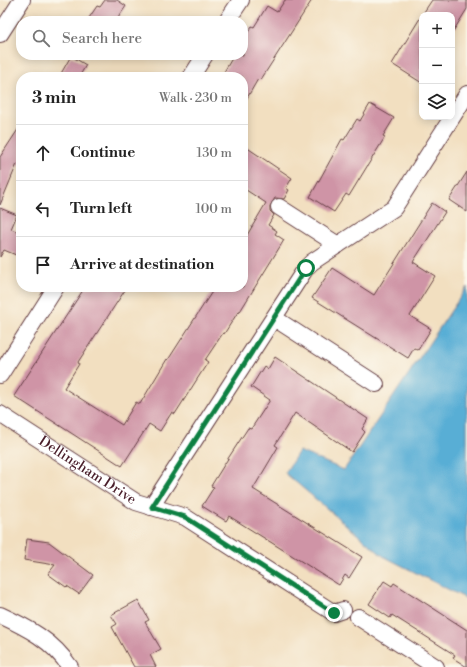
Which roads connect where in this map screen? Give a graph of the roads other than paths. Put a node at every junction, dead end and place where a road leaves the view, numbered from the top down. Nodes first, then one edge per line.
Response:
1 (22, 0) edge
2 (241, 0) edge
3 (230, 16) edge
4 (0, 34) edge
5 (202, 60) edge
6 (194, 72) edge
7 (467, 94) edge
8 (461, 115) edge
9 (279, 207) dead end
10 (338, 245) junction
11 (53, 292) edge
12 (274, 318) junction
13 (0, 375) edge
14 (376, 384) dead end
15 (0, 414) edge
16 (152, 507) junction
17 (344, 610) dead end
18 (0, 615) edge
19 (358, 617) dead end
20 (70, 667) edge
21 (436, 667) edge

1 - 4 street
2 - 3 street
5 - 6 street
7 - 8 street
8 - 10 street
9 - 10 street
10 - 12 street
11 - 13 street
12 - 14 street
12 - 16 street
15 - 16 street, Dellingham Drive
16 - 17 street, Dellingham Drive
18 - 20 street
19 - 21 street

